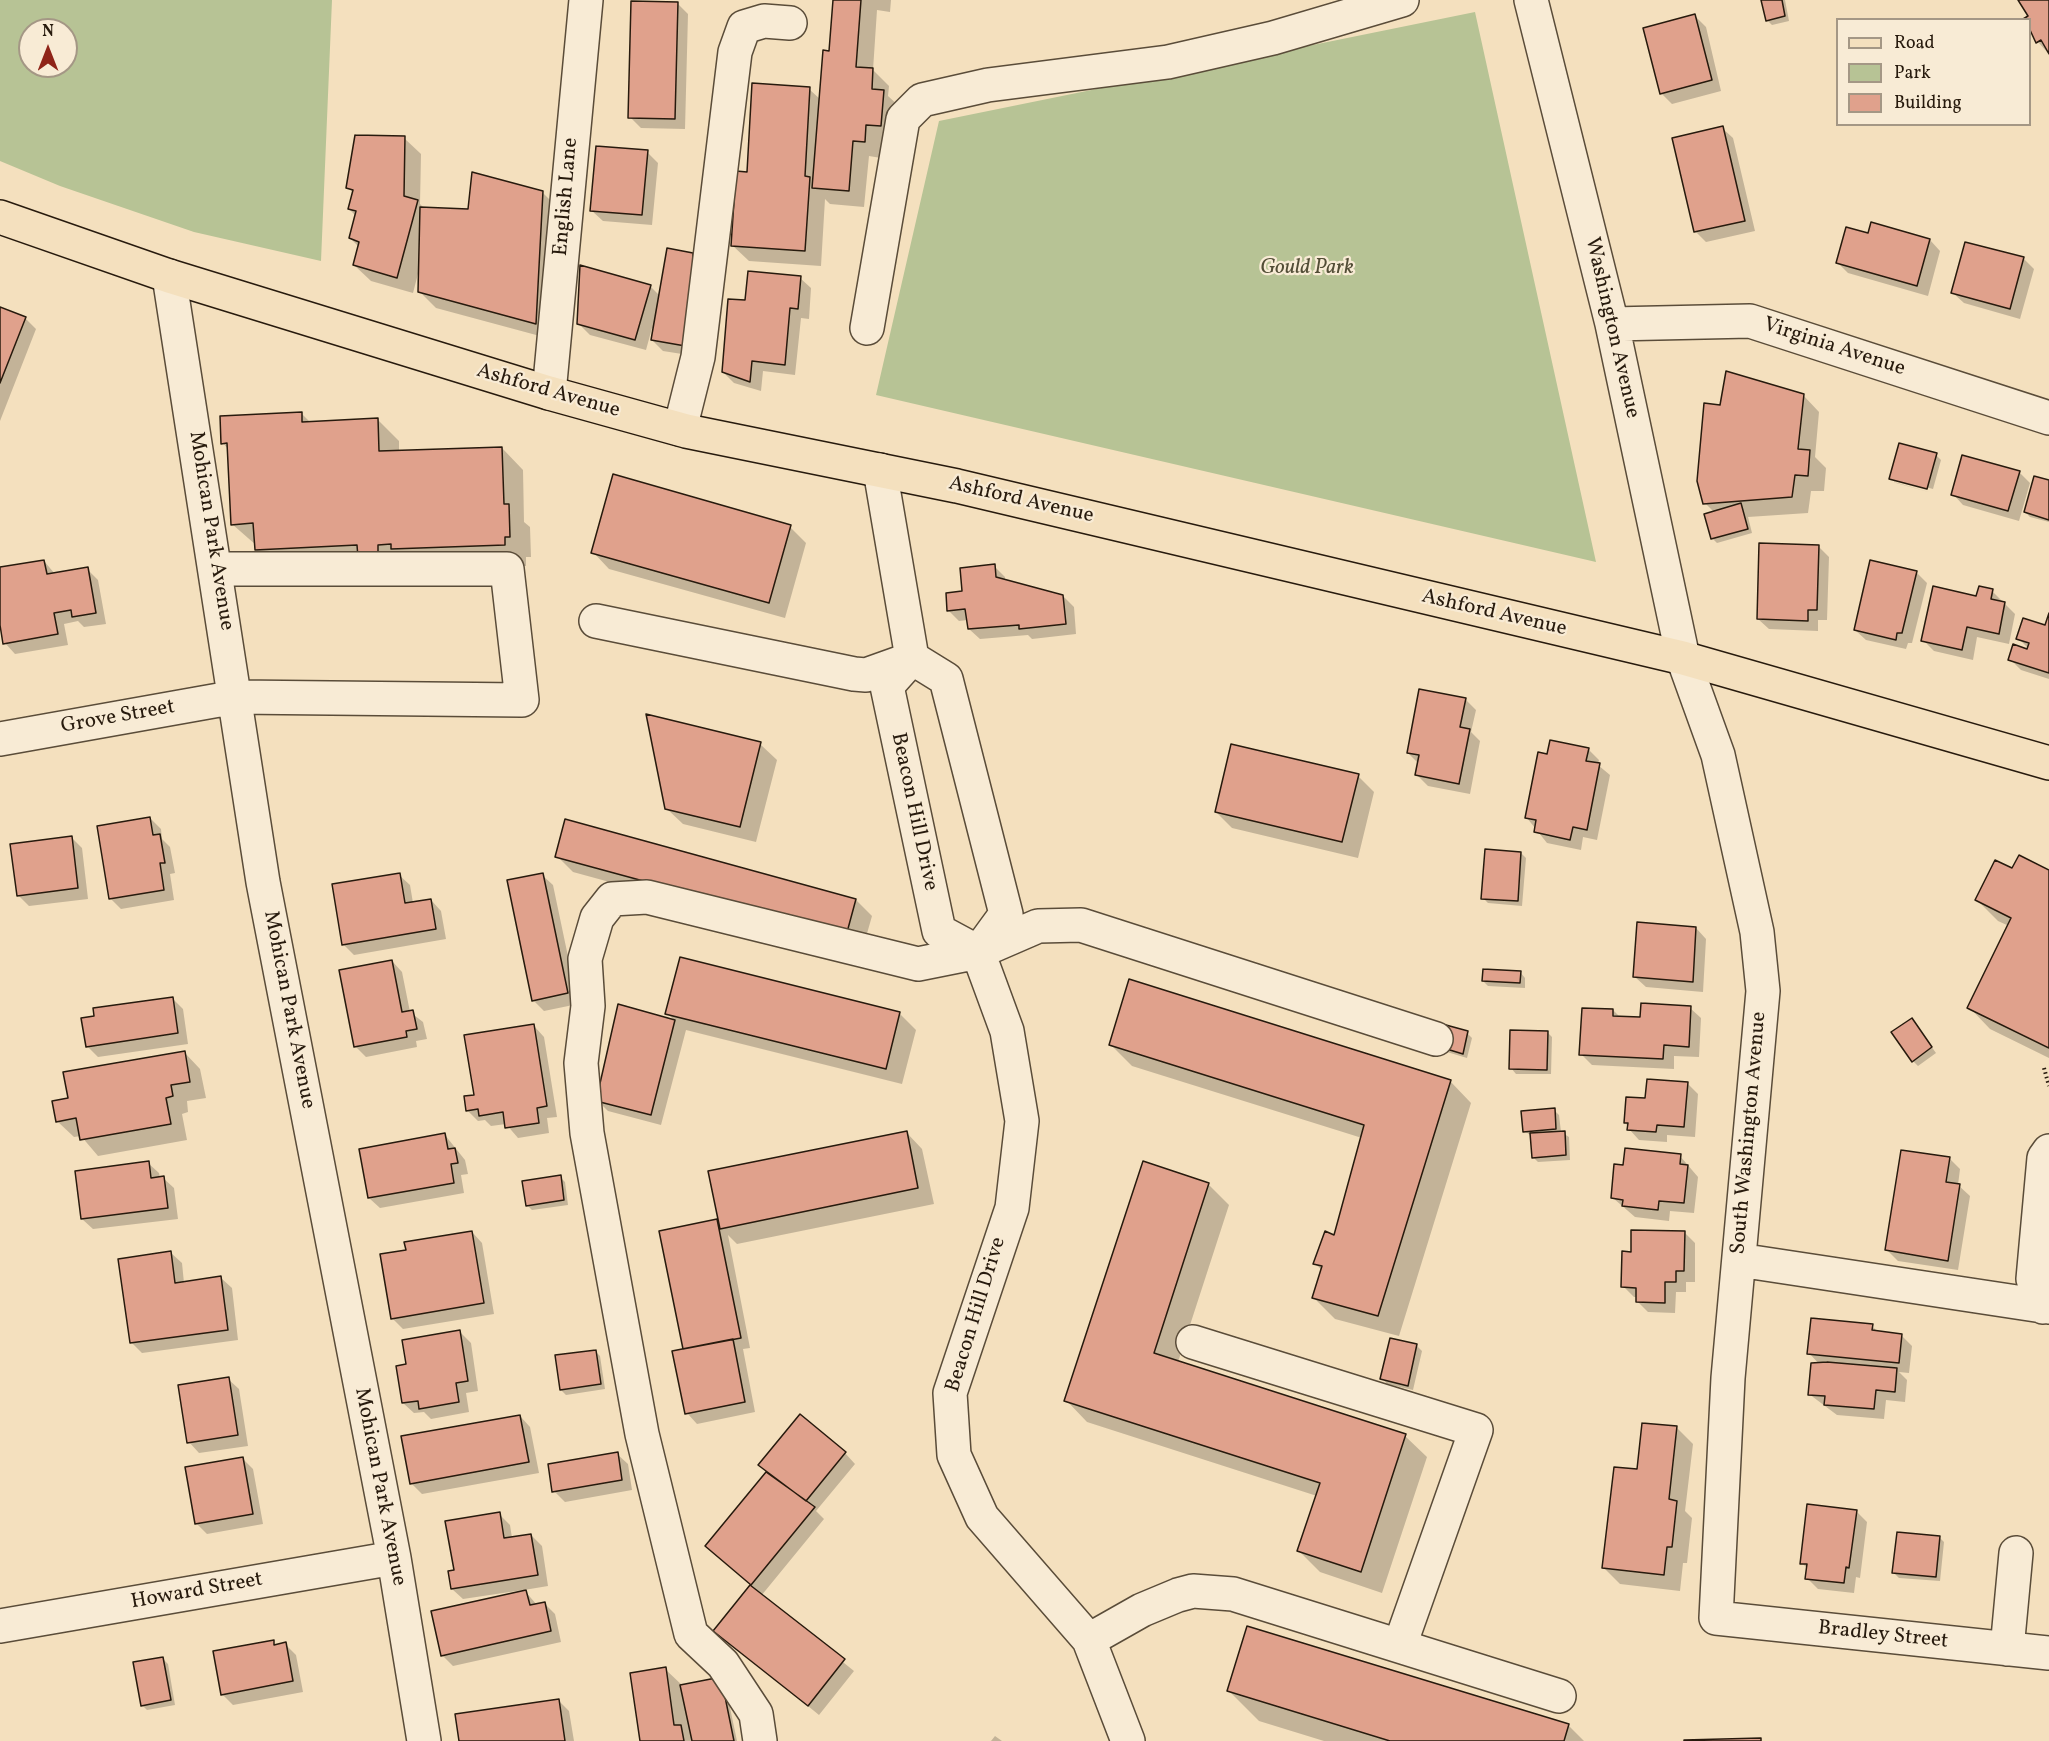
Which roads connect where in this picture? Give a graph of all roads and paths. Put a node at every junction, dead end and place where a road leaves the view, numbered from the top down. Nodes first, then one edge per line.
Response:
1 (586, 0) edge
2 (1402, 0) edge
3 (1531, 0) edge
4 (790, 23) dead end
5 (0, 217) edge
6 (169, 276) junction
7 (1612, 324) junction
8 (867, 328) dead end
9 (549, 393) junction
10 (2049, 418) edge
11 (680, 429) junction
12 (880, 470) junction
13 (216, 569) junction
14 (596, 621) dead end
15 (912, 658) junction
16 (1683, 658) junction
17 (236, 697) junction
18 (0, 739) edge
19 (2049, 763) edge
20 (978, 952) junction
21 (1436, 1039) dead end
22 (2044, 1068) dead end
23 (2049, 1086) edge
24 (2049, 1151) edge
25 (1739, 1260) junction
26 (2046, 1307) edge
27 (1193, 1342) dead end
28 (2016, 1554) dead end
29 (394, 1558) junction
30 (1716, 1618) joint
31 (0, 1626) edge
32 (1089, 1640) junction
33 (1400, 1645) junction
34 (2007, 1649) junction
35 (2049, 1653) edge
36 (1559, 1696) dead end
37 (424, 1741) edge
38 (760, 1741) edge
39 (1128, 1741) edge

1 - 9 street, English Lane
2 - 8 street
3 - 7 street, Washington Avenue
4 - 11 street
5 - 6 main road, Ashford Avenue
6 - 9 main road, Ashford Avenue
6 - 13 street, Mohican Park Avenue
7 - 10 street, Virginia Avenue
7 - 16 street, Washington Avenue
9 - 11 main road, Ashford Avenue
11 - 12 main road, Ashford Avenue
12 - 15 street
12 - 16 main road, Ashford Avenue
13 - 17 street, Mohican Park Avenue
13 - 17 street, Grove Street
14 - 15 street
15 - 20 street
15 - 20 street, Beacon Hill Drive
16 - 19 main road, Ashford Avenue
16 - 25 street, South Washington Avenue
17 - 18 street, Grove Street
17 - 29 street, Mohican Park Avenue
20 - 21 street
20 - 32 street, Beacon Hill Drive
20 - 38 street
22 - 23 path
24 - 26 street
25 - 26 street
25 - 30 street, South Washington Avenue
27 - 33 street
28 - 34 street
29 - 31 street, Howard Street
29 - 37 street, Mohican Park Avenue
30 - 34 street, Bradley Street
32 - 33 street
32 - 39 street, Beacon Hill Drive
33 - 36 street
34 - 35 street, Bradley Street

